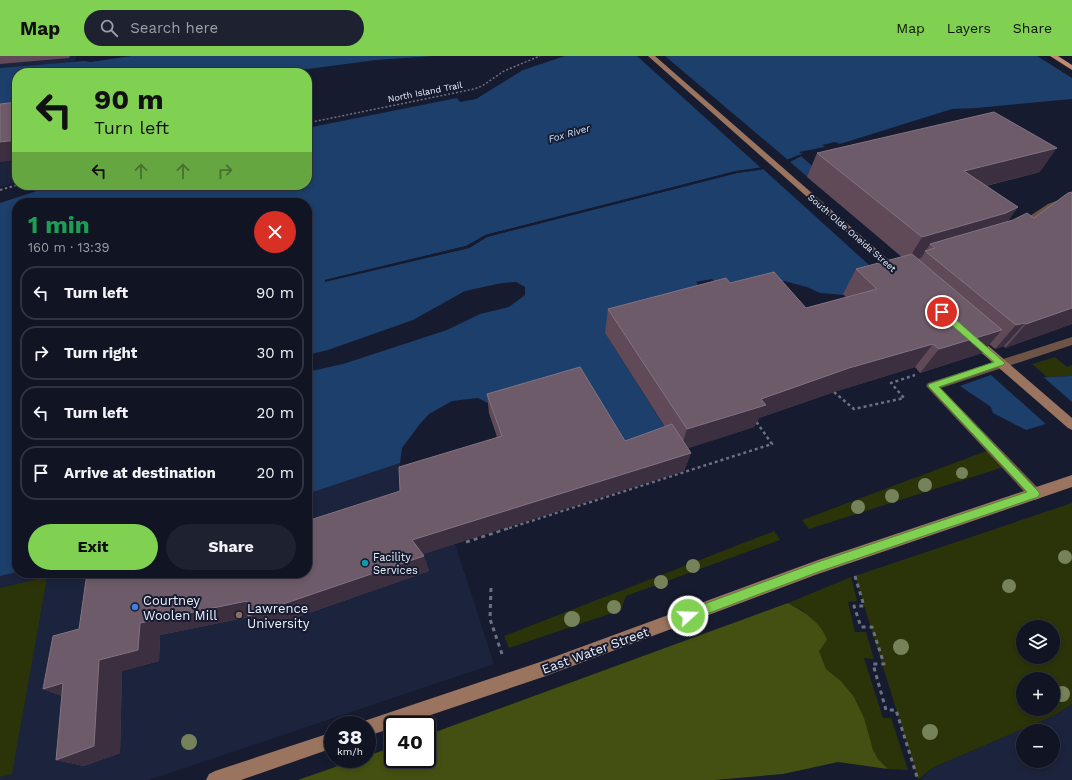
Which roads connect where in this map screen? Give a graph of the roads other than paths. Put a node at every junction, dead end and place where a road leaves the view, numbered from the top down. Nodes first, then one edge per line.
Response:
1 (651, 56) edge
2 (1053, 56) edge
3 (1072, 68) edge
4 (1068, 199) edge
5 (1072, 206) edge
6 (1010, 232) edge
7 (900, 272) edge
8 (965, 332) edge
9 (1072, 340) edge
10 (1000, 363) junction
11 (1069, 422) edge
12 (1072, 481) edge
13 (1035, 494) junction
14 (376, 725) edge
15 (324, 743) edge
16 (215, 780) edge

1 - 7 street, South Olde Oneida Street
2 - 3 main road
4 - 5 lane
4 - 6 lane
8 - 10 street
9 - 10 lane
10 - 11 street
10 - 13 lane
12 - 13 street, East Water Street
13 - 14 street, East Water Street
15 - 16 street

